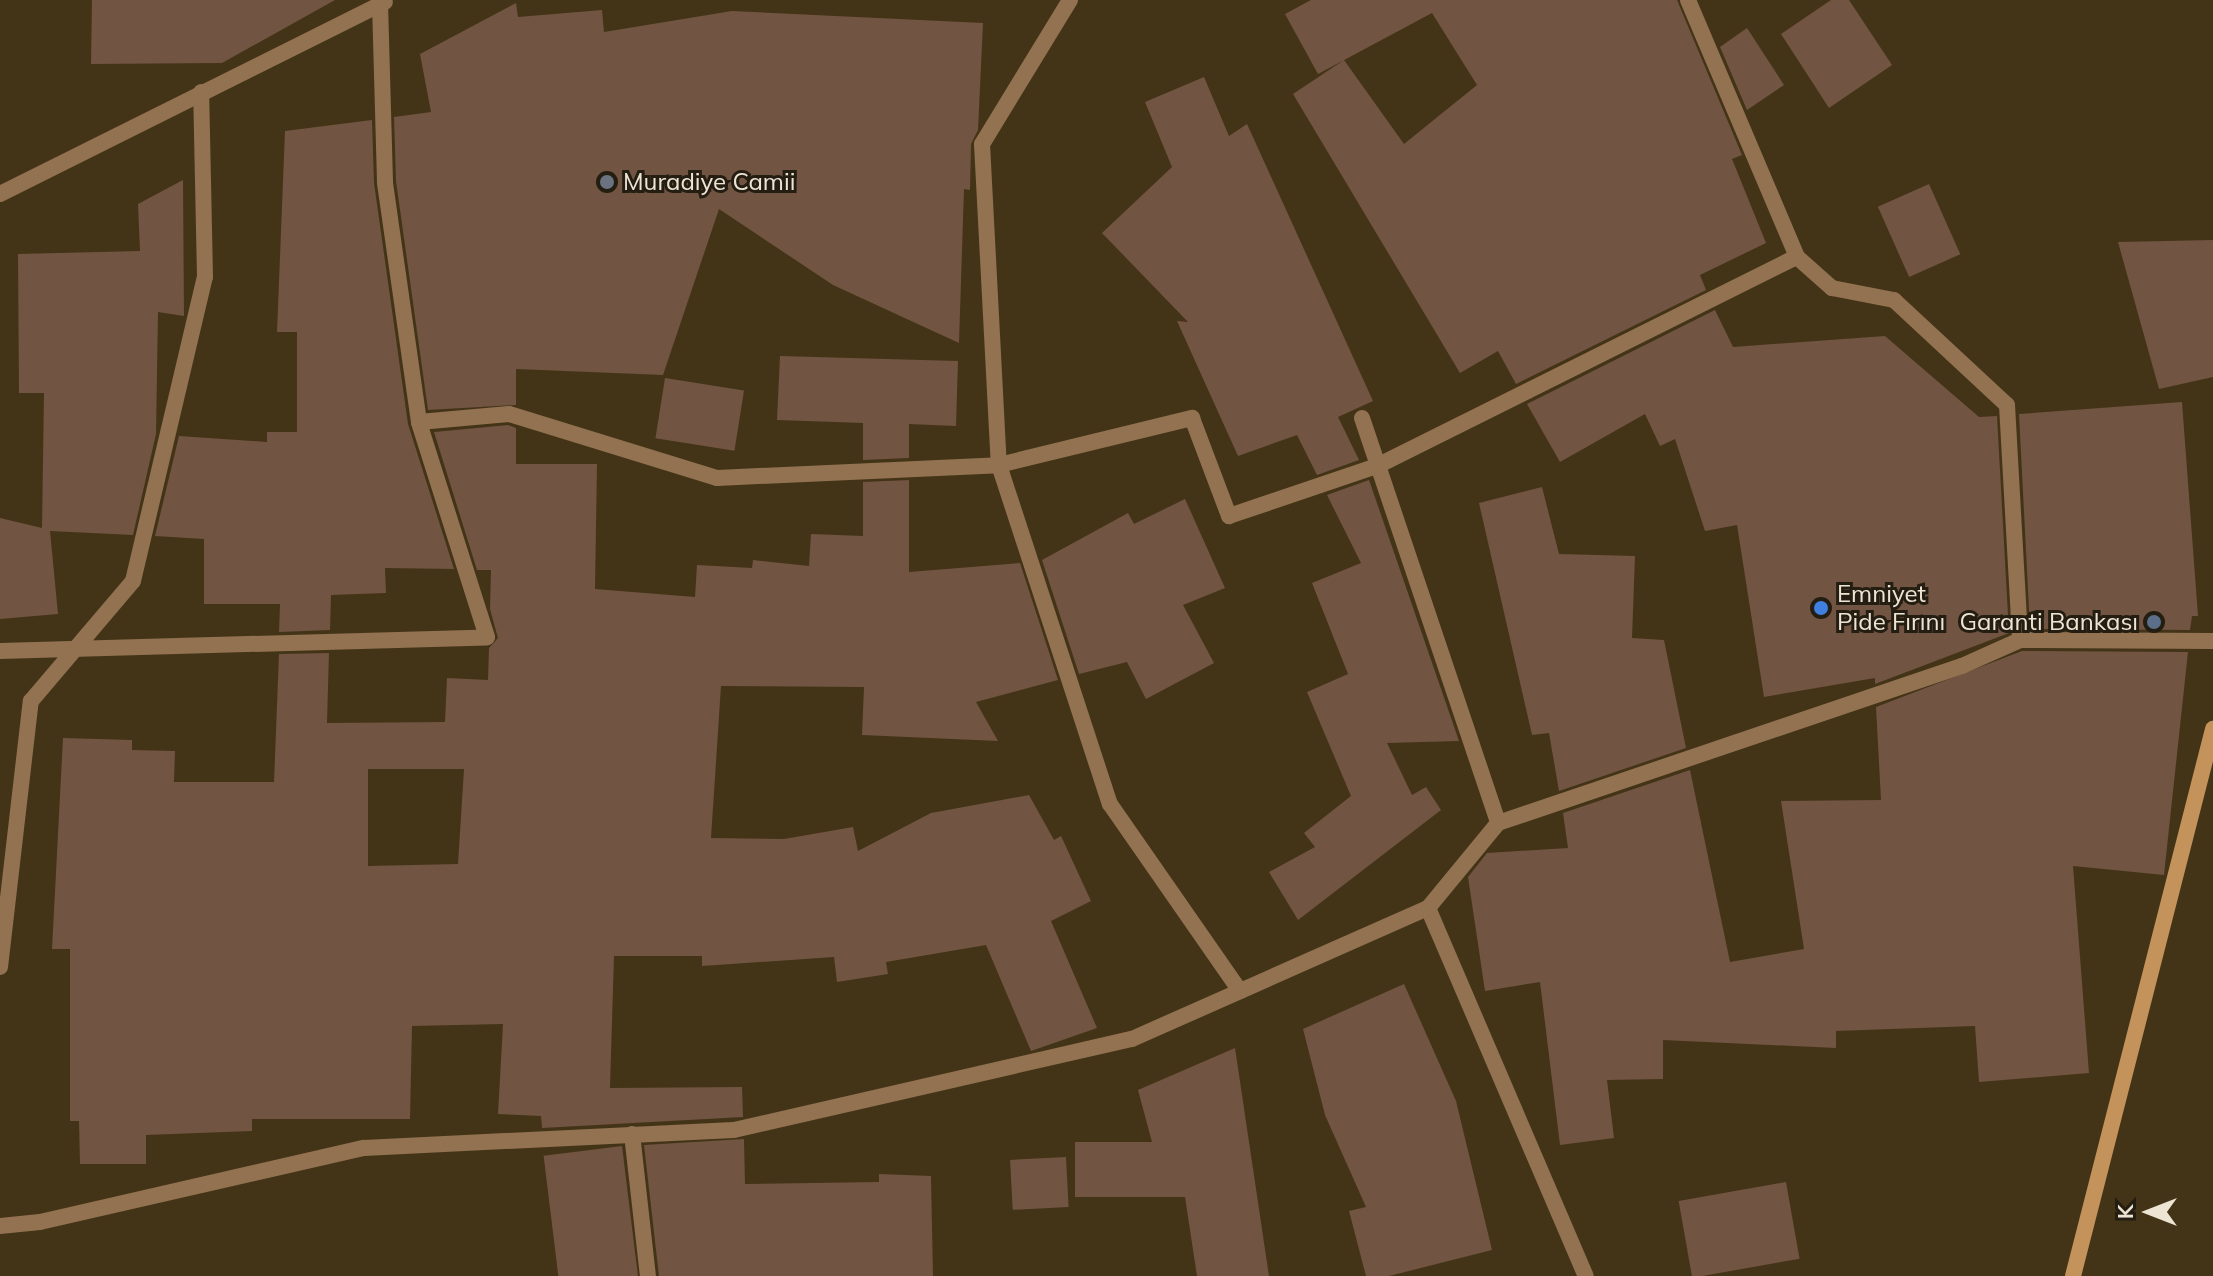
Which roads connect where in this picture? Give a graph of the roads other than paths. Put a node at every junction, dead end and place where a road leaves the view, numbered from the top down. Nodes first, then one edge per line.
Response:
1 (1070, 0) edge
2 (1688, 0) edge
3 (385, 2) edge
4 (201, 92) junction
5 (0, 194) edge
6 (1797, 257) junction
7 (1362, 418) dead end
8 (419, 422) junction
9 (999, 465) junction
10 (1377, 466) junction
11 (2020, 640) junction
12 (2213, 641) edge
13 (78, 646) junction
14 (0, 651) edge
15 (2213, 729) edge
16 (1498, 823) junction
17 (1428, 908) junction
18 (0, 967) edge
19 (1240, 991) junction
20 (632, 1134) junction
21 (0, 1226) edge
22 (648, 1276) edge
23 (1586, 1276) edge
24 (2073, 1276) edge

1 - 9 street
2 - 6 street
3 - 4 street
3 - 8 street
4 - 5 street
4 - 13 street
6 - 10 street
6 - 11 street
7 - 10 street
8 - 9 street
8 - 13 street
9 - 10 street
9 - 19 street
10 - 16 street
11 - 12 street
11 - 16 street
13 - 14 street
13 - 18 street
15 - 24 main road
16 - 17 street
17 - 19 street
17 - 23 street
19 - 20 street
20 - 21 street
20 - 22 street

